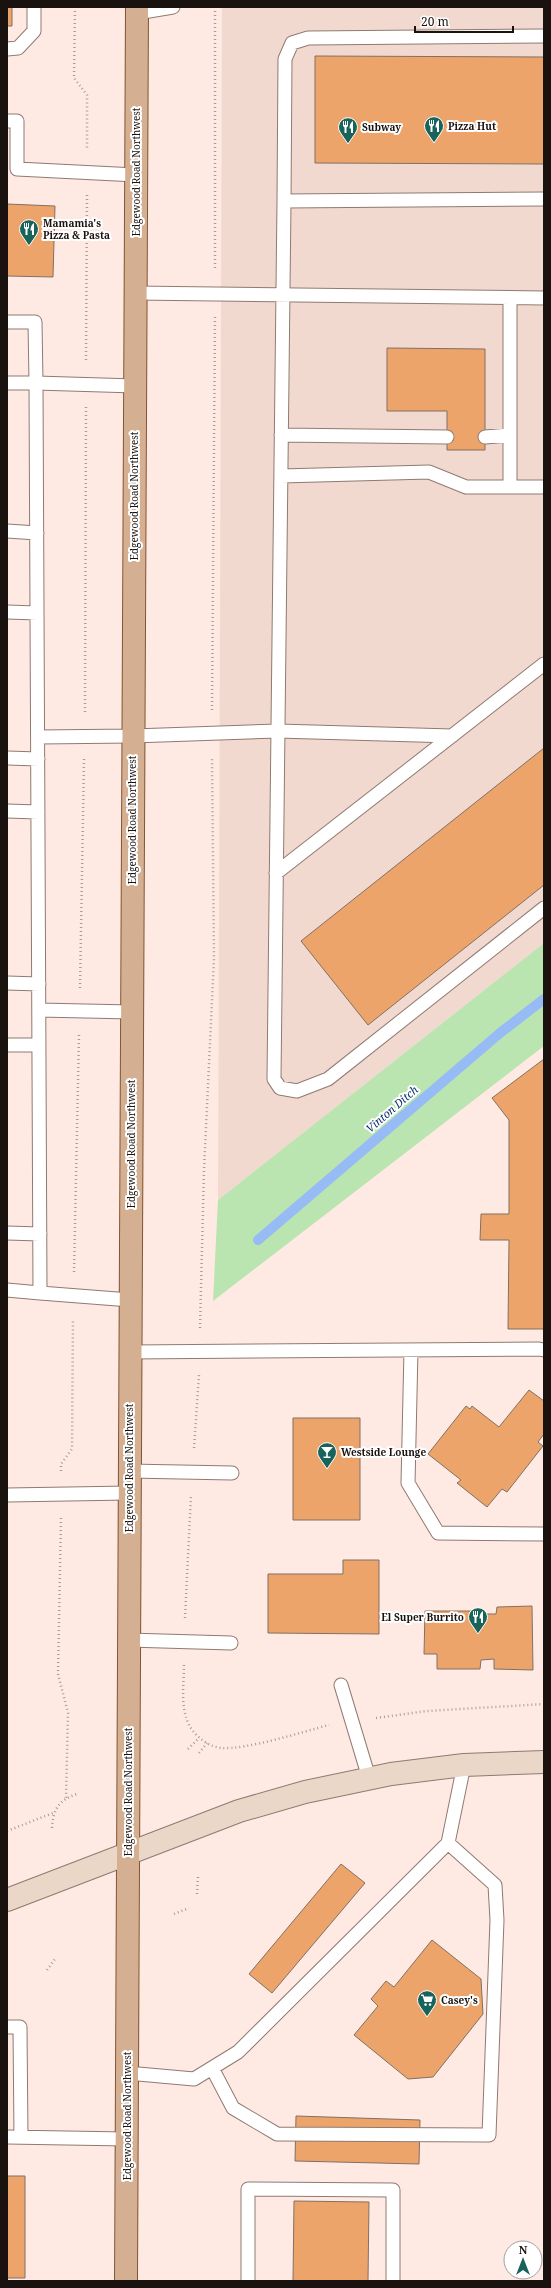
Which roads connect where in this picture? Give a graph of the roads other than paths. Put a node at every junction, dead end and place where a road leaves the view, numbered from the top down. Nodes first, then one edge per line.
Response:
1 (34, 7) edge
2 (173, 7) edge
3 (136, 10) edge
4 (544, 36) edge
5 (7, 49) edge
6 (7, 121) edge
7 (136, 175) junction
8 (544, 199) edge
9 (284, 201) junction
10 (135, 293) junction
11 (283, 296) junction
12 (510, 298) junction
13 (544, 298) edge
14 (7, 322) edge
15 (7, 383) edge
16 (36, 383) junction
17 (135, 386) junction
18 (510, 434) junction
19 (281, 435) junction
20 (447, 437) dead end
21 (485, 437) dead end
22 (281, 476) junction
23 (510, 487) junction
24 (544, 487) edge
25 (7, 532) edge
26 (37, 534) junction
27 (7, 612) edge
28 (37, 613) junction
29 (544, 664) edge
30 (278, 731) junction
31 (133, 736) junction
32 (452, 736) junction
33 (38, 737) junction
34 (7, 758) edge
35 (38, 759) junction
36 (7, 811) edge
37 (38, 812) junction
38 (276, 873) junction
39 (544, 908) edge
40 (7, 983) edge
41 (39, 984) junction
42 (39, 1010) junction
43 (132, 1012) junction
44 (7, 1045) edge
45 (39, 1045) junction
46 (7, 1234) edge
47 (40, 1234) junction
48 (7, 1290) edge
49 (40, 1293) junction
50 (130, 1300) junction
51 (411, 1350) junction
52 (544, 1350) edge
53 (130, 1352) junction
54 (129, 1472) junction
55 (232, 1473) dead end
56 (129, 1493) junction
57 (7, 1495) edge
58 (544, 1534) edge
59 (128, 1640) junction
60 (232, 1643) dead end
61 (341, 1685) dead end
62 (544, 1762) edge
63 (464, 1765) junction
64 (369, 1778) junction
65 (448, 1843) junction
66 (128, 1855) junction
67 (7, 1900) edge
68 (7, 2027) edge
69 (212, 2068) junction
70 (127, 2073) junction
71 (7, 2137) edge
72 (21, 2137) junction
73 (126, 2139) junction
74 (126, 2281) edge
75 (248, 2281) edge
76 (393, 2281) edge

1 - 5 lane
2 - 3 lane
3 - 7 main road, Edgewood Road Northwest
4 - 9 lane
6 - 7 lane
7 - 10 main road, Edgewood Road Northwest
8 - 9 lane
9 - 11 lane
10 - 11 lane
10 - 17 main road, Edgewood Road Northwest
11 - 12 lane
11 - 19 lane
12 - 13 lane
12 - 18 lane
14 - 16 lane
15 - 16 lane
16 - 17 lane
16 - 26 lane
17 - 31 main road, Edgewood Road Northwest
18 - 21 lane
18 - 23 lane
19 - 20 lane
19 - 22 lane
22 - 23 lane
22 - 30 lane
23 - 24 lane
25 - 26 lane
26 - 28 lane
27 - 28 lane
28 - 33 lane
29 - 32 lane
30 - 31 lane
30 - 32 lane
30 - 38 lane
31 - 33 lane
31 - 43 main road, Edgewood Road Northwest
32 - 38 lane
33 - 35 lane
34 - 35 lane
35 - 37 lane
36 - 37 lane
37 - 41 lane
38 - 39 lane
40 - 41 lane
41 - 42 lane
42 - 43 lane
42 - 45 lane
43 - 50 main road, Edgewood Road Northwest
44 - 45 lane
45 - 47 lane
46 - 47 lane
47 - 49 lane
48 - 49 lane
49 - 50 lane
50 - 53 main road, Edgewood Road Northwest
51 - 52 lane
51 - 53 lane
51 - 58 lane
53 - 54 main road, Edgewood Road Northwest
54 - 55 lane
54 - 56 main road, Edgewood Road Northwest
56 - 57 lane
56 - 59 main road, Edgewood Road Northwest
59 - 60 lane
59 - 66 main road, Edgewood Road Northwest
61 - 64 lane
62 - 63 street
63 - 64 street
63 - 65 lane
64 - 66 street
65 - 69 lane
65 - 69 lane
66 - 67 street
66 - 70 main road, Edgewood Road Northwest
68 - 72 lane
69 - 70 lane
70 - 73 main road, Edgewood Road Northwest
71 - 72 lane
72 - 73 lane
73 - 74 main road, Edgewood Road Northwest
75 - 76 lane

